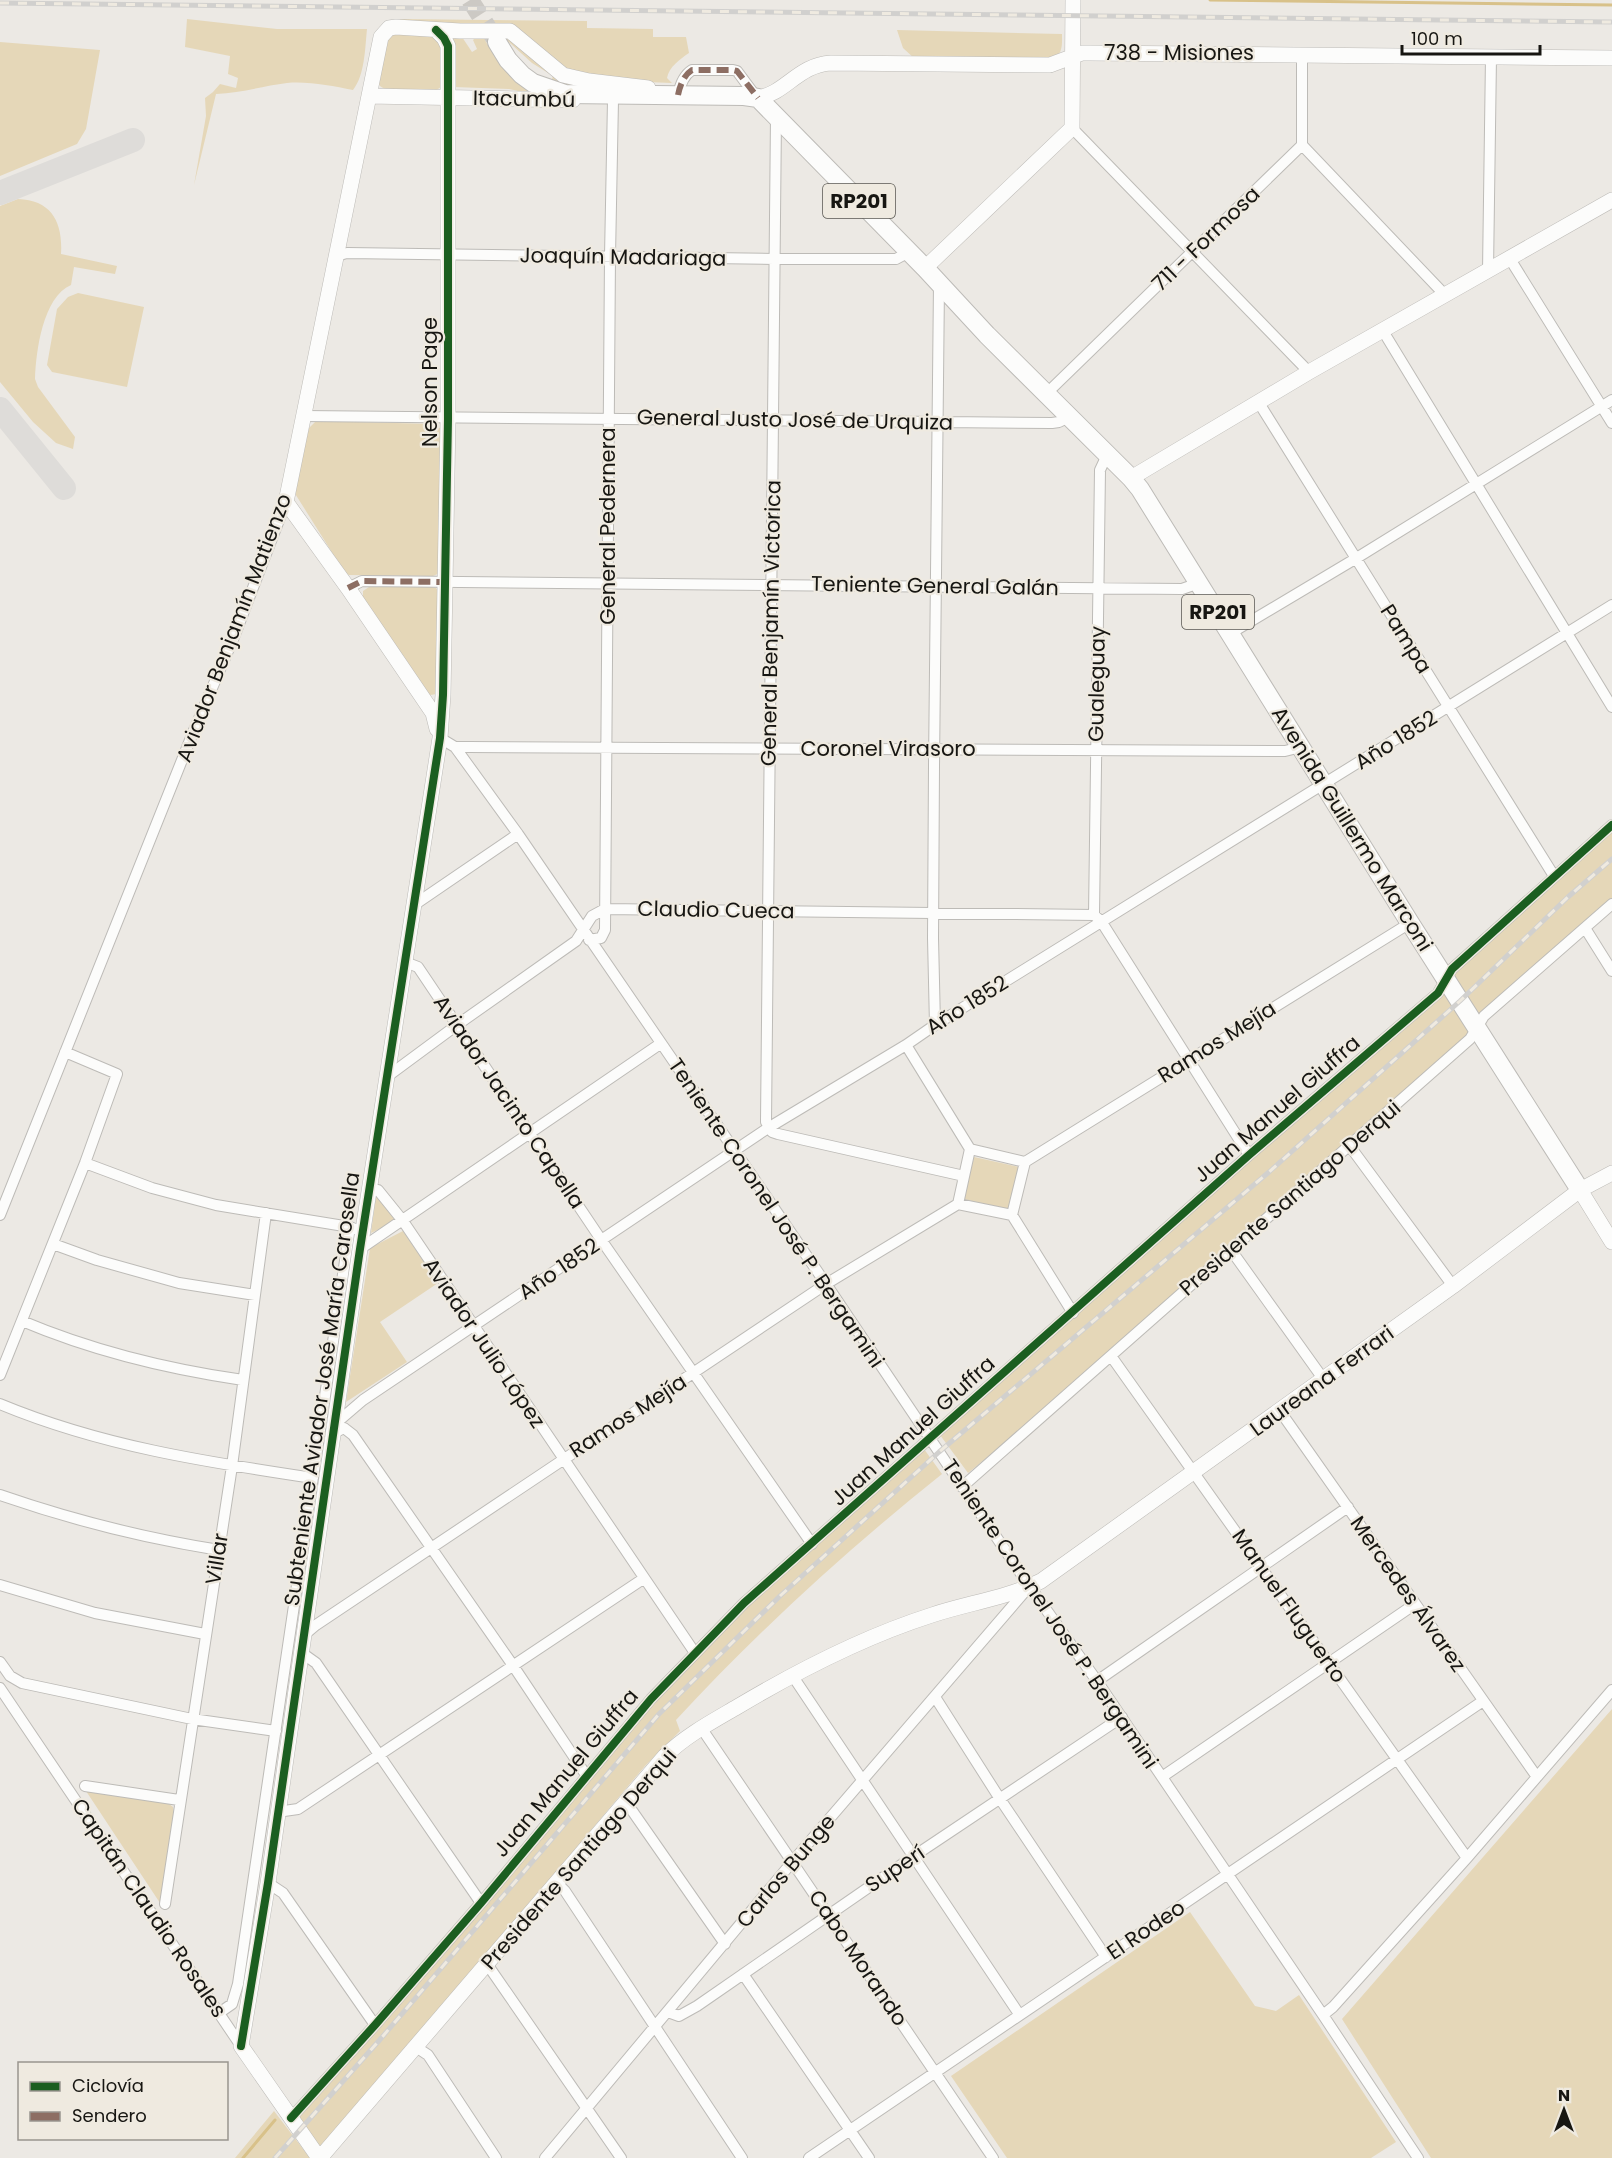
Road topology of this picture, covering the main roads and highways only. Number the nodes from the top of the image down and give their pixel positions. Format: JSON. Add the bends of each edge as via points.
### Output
{"nodes":[{"id":1,"x":499,"y":41,"type":"tunnel mouth"},
{"id":2,"x":1131,"y":478,"type":"joint"},
{"id":3,"x":1580,"y":1190,"type":"road end"}],
"edges":[{"from":1,"to":2,"type":"main road","name":"Itacumbú","number":"RP201","via":[[523,70],[555,87],[758,98]]},
{"from":2,"to":3,"type":"main road","name":"Avenida Guillermo Marconi","number":"RP201"}]}
